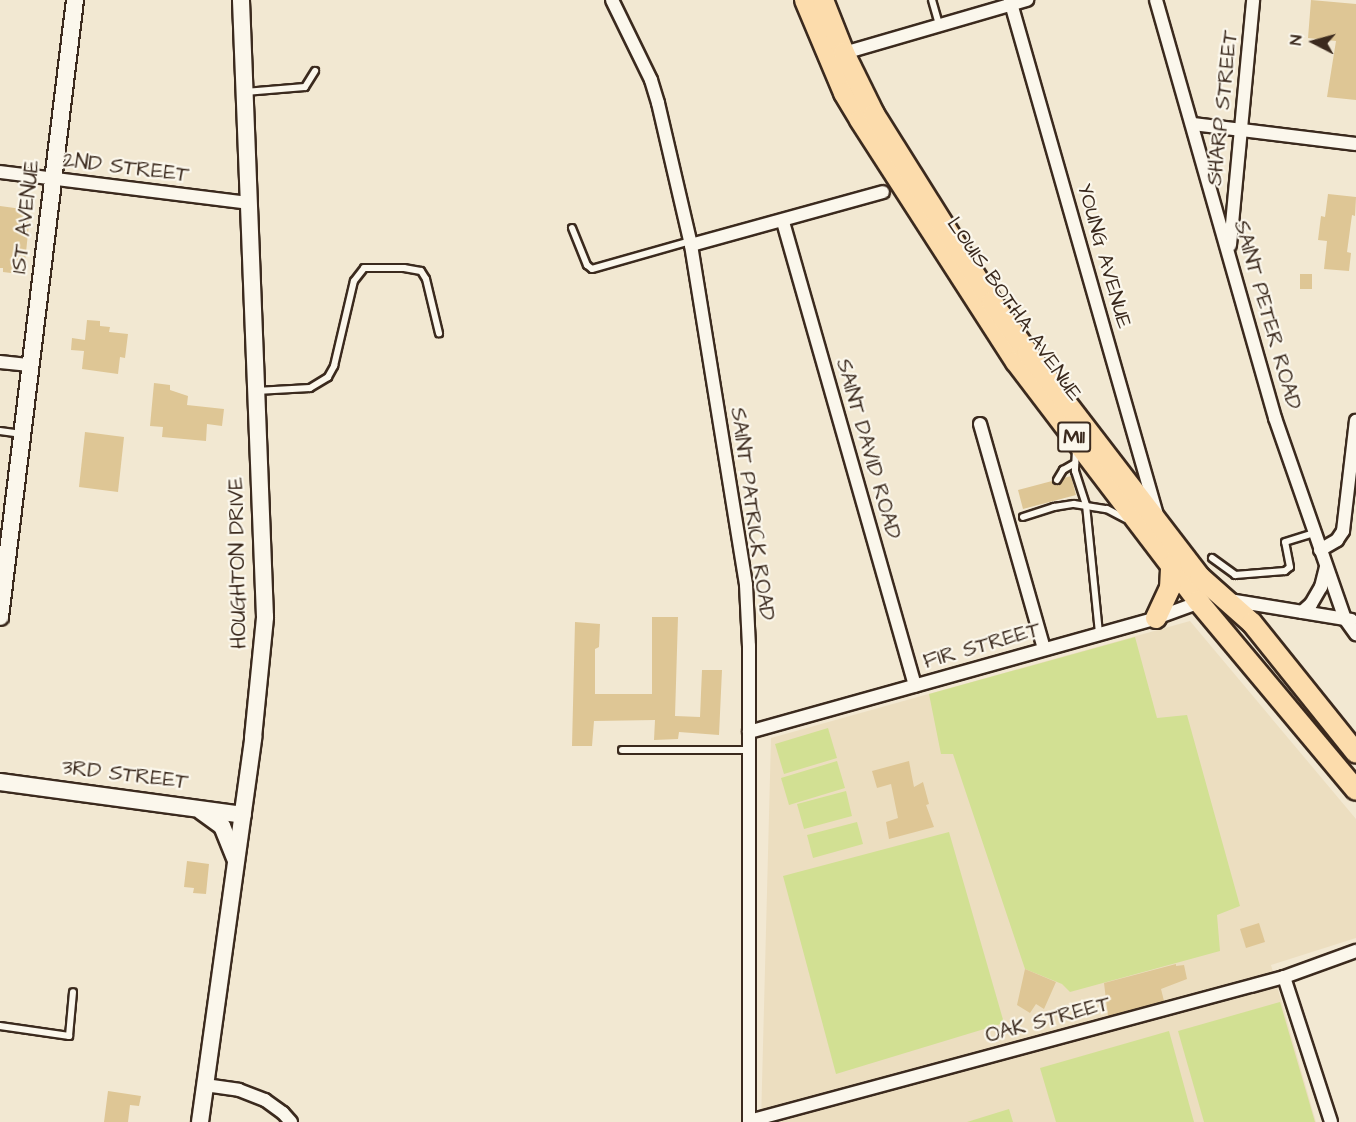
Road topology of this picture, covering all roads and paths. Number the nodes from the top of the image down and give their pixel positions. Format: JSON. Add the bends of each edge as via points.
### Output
{"nodes":[{"id":1,"x":75,"y":0,"type":"edge"},
{"id":2,"x":241,"y":0,"type":"edge"},
{"id":3,"x":612,"y":0,"type":"edge"},
{"id":4,"x":805,"y":0,"type":"edge"},
{"id":5,"x":823,"y":0,"type":"edge"},
{"id":6,"x":932,"y":0,"type":"edge"},
{"id":7,"x":1027,"y":0,"type":"edge"},
{"id":8,"x":1156,"y":0,"type":"edge"},
{"id":9,"x":1253,"y":0,"type":"edge"},
{"id":10,"x":1010,"y":3,"type":"edge"},
{"id":11,"x":939,"y":25,"type":"junction"},
{"id":12,"x":844,"y":53,"type":"junction"},
{"id":13,"x":315,"y":71,"type":"dead end"},
{"id":14,"x":244,"y":92,"type":"junction"},
{"id":15,"x":1193,"y":124,"type":"junction"},
{"id":16,"x":1240,"y":129,"type":"junction"},
{"id":17,"x":1356,"y":144,"type":"edge"},
{"id":18,"x":0,"y":172,"type":"edge"},
{"id":19,"x":54,"y":178,"type":"junction"},
{"id":20,"x":883,"y":192,"type":"dead end"},
{"id":21,"x":248,"y":203,"type":"junction"},
{"id":22,"x":783,"y":222,"type":"junction"},
{"id":23,"x":572,"y":228,"type":"dead end"},
{"id":24,"x":690,"y":243,"type":"junction"},
{"id":25,"x":1229,"y":255,"type":"junction"},
{"id":26,"x":439,"y":333,"type":"dead end"},
{"id":27,"x":0,"y":362,"type":"edge"},
{"id":28,"x":30,"y":365,"type":"junction"},
{"id":29,"x":255,"y":392,"type":"junction"},
{"id":30,"x":1356,"y":421,"type":"edge"},
{"id":31,"x":980,"y":424,"type":"dead end"},
{"id":32,"x":0,"y":431,"type":"edge"},
{"id":33,"x":22,"y":434,"type":"junction"},
{"id":34,"x":1077,"y":441,"type":"junction"},
{"id":35,"x":1075,"y":463,"type":"junction"},
{"id":36,"x":1057,"y":480,"type":"dead end"},
{"id":37,"x":1086,"y":505,"type":"junction"},
{"id":38,"x":1023,"y":517,"type":"dead end"},
{"id":39,"x":1160,"y":523,"type":"junction"},
{"id":40,"x":1314,"y":533,"type":"junction"},
{"id":41,"x":1156,"y":544,"type":"junction"},
{"id":42,"x":1320,"y":550,"type":"junction"},
{"id":43,"x":1212,"y":558,"type":"dead end"},
{"id":44,"x":1326,"y":565,"type":"junction"},
{"id":45,"x":1171,"y":566,"type":"junction"},
{"id":46,"x":1225,"y":600,"type":"junction"},
{"id":47,"x":1198,"y":601,"type":"junction"},
{"id":48,"x":1302,"y":612,"type":"junction"},
{"id":49,"x":0,"y":617,"type":"edge"},
{"id":50,"x":1156,"y":618,"type":"junction"},
{"id":51,"x":1351,"y":620,"type":"edge"},
{"id":52,"x":1099,"y":634,"type":"junction"},
{"id":53,"x":1356,"y":634,"type":"edge"},
{"id":54,"x":1044,"y":649,"type":"junction"},
{"id":55,"x":915,"y":686,"type":"junction"},
{"id":56,"x":749,"y":732,"type":"junction"},
{"id":57,"x":622,"y":750,"type":"dead end"},
{"id":58,"x":749,"y":750,"type":"junction"},
{"id":59,"x":1356,"y":753,"type":"edge"},
{"id":60,"x":0,"y":782,"type":"edge"},
{"id":61,"x":1356,"y":790,"type":"edge"},
{"id":62,"x":192,"y":806,"type":"junction"},
{"id":63,"x":243,"y":815,"type":"junction"},
{"id":64,"x":236,"y":862,"type":"junction"},
{"id":65,"x":1356,"y":951,"type":"edge"},
{"id":66,"x":1284,"y":977,"type":"junction"},
{"id":67,"x":73,"y":992,"type":"dead end"},
{"id":68,"x":0,"y":1026,"type":"edge"},
{"id":69,"x":205,"y":1085,"type":"junction"},
{"id":70,"x":749,"y":1121,"type":"edge"},
{"id":71,"x":200,"y":1122,"type":"edge"},
{"id":72,"x":291,"y":1122,"type":"edge"},
{"id":73,"x":1331,"y":1122,"type":"edge"}],
"edges":[{"from":1,"to":19,"type":"street","name":"1ST AVENUE"},
{"from":2,"to":14,"type":"street","name":"HOUGHTON DRIVE"},
{"from":3,"to":24,"type":"street","name":"SAINT PATRICK ROAD","via":[[654,88]]},
{"from":4,"to":34,"type":"main road","name":"LOUIS BOTHA AVENUE","number":"M11","via":[[844,93],[860,120],[980,308]]},
{"from":5,"to":12,"type":"main road","name":"LOUIS BOTHA AVENUE","number":"M11"},
{"from":6,"to":11,"type":"lane"},
{"from":7,"to":10,"type":"street"},
{"from":8,"to":15,"type":"street","name":"SAINT PETER ROAD"},
{"from":9,"to":16,"type":"street","name":"SHARP STREET"},
{"from":10,"to":11,"type":"street"},
{"from":10,"to":39,"type":"street","name":"YOUNG AVENUE"},
{"from":11,"to":12,"type":"street"},
{"from":12,"to":39,"type":"main road","name":"LOUIS BOTHA AVENUE","number":"M11","via":[[874,114],[992,302]]},
{"from":13,"to":14,"type":"lane","via":[[305,87]]},
{"from":14,"to":21,"type":"street","name":"HOUGHTON DRIVE"},
{"from":15,"to":16,"type":"street"},
{"from":15,"to":25,"type":"street","name":"SAINT PETER ROAD"},
{"from":16,"to":17,"type":"street"},
{"from":16,"to":25,"type":"street","name":"SHARP STREET"},
{"from":18,"to":19,"type":"street","name":"2ND STREET"},
{"from":19,"to":21,"type":"street","name":"2ND STREET"},
{"from":19,"to":28,"type":"street","name":"1ST AVENUE"},
{"from":20,"to":22,"type":"street"},
{"from":21,"to":29,"type":"street","name":"HOUGHTON DRIVE"},
{"from":22,"to":24,"type":"street"},
{"from":22,"to":55,"type":"street","name":"SAINT DAVID ROAD"},
{"from":23,"to":24,"type":"lane","via":[[592,269]]},
{"from":24,"to":56,"type":"street","name":"SAINT PATRICK ROAD","via":[[746,585]]},
{"from":25,"to":40,"type":"street","name":"SAINT PETER ROAD","via":[[1258,364]]},
{"from":26,"to":29,"type":"lane","via":[[421,271],[364,268],[354,281],[328,377],[310,388]]},
{"from":27,"to":28,"type":"street"},
{"from":28,"to":33,"type":"street","name":"1ST AVENUE"},
{"from":29,"to":63,"type":"street","name":"HOUGHTON DRIVE","via":[[264,628]]},
{"from":30,"to":42,"type":"street","via":[[1343,531],[1337,540]]},
{"from":31,"to":54,"type":"street"},
{"from":32,"to":33,"type":"lane"},
{"from":33,"to":49,"type":"street","name":"1ST AVENUE"},
{"from":34,"to":35,"type":"lane"},
{"from":34,"to":41,"type":"main road","name":"LOUIS BOTHA AVENUE","number":"M11"},
{"from":35,"to":36,"type":"lane","via":[[1063,470]]},
{"from":35,"to":37,"type":"lane"},
{"from":37,"to":38,"type":"lane","via":[[1063,502]]},
{"from":37,"to":41,"type":"lane","via":[[1120,515]]},
{"from":37,"to":52,"type":"lane"},
{"from":39,"to":46,"type":"main road","name":"LOUIS BOTHA AVENUE","number":"M11","via":[[1200,577]]},
{"from":40,"to":42,"type":"street","name":"SAINT PETER ROAD"},
{"from":40,"to":43,"type":"lane","via":[[1285,542],[1290,567],[1285,572],[1235,575]]},
{"from":41,"to":45,"type":"main road","name":"LOUIS BOTHA AVENUE","number":"M11"},
{"from":42,"to":44,"type":"street","name":"SAINT PETER ROAD"},
{"from":44,"to":48,"type":"street","via":[[1321,587]]},
{"from":44,"to":51,"type":"street","name":"SAINT PETER ROAD"},
{"from":45,"to":47,"type":"main road","name":"LOUIS BOTHA AVENUE","number":"M11"},
{"from":45,"to":50,"type":"main road","via":[[1170,588]]},
{"from":46,"to":47,"type":"street","name":"FIR STREET"},
{"from":46,"to":48,"type":"street","name":"FIR STREET"},
{"from":46,"to":59,"type":"main road","name":"LOUIS BOTHA AVENUE","number":"M11","via":[[1252,623]]},
{"from":47,"to":50,"type":"street","name":"FIR STREET"},
{"from":47,"to":61,"type":"main road","name":"LOUIS BOTHA AVENUE","number":"M11"},
{"from":48,"to":51,"type":"street","name":"FIR STREET"},
{"from":50,"to":52,"type":"street","name":"FIR STREET"},
{"from":51,"to":53,"type":"street","name":"SAINT PETER ROAD"},
{"from":52,"to":54,"type":"street","name":"FIR STREET"},
{"from":54,"to":55,"type":"street","name":"FIR STREET"},
{"from":55,"to":56,"type":"street","name":"FIR STREET"},
{"from":56,"to":58,"type":"street","name":"SAINT PATRICK ROAD"},
{"from":57,"to":58,"type":"lane"},
{"from":58,"to":70,"type":"street","name":"SAINT PATRICK ROAD"},
{"from":60,"to":62,"type":"street","name":"3RD STREET"},
{"from":62,"to":63,"type":"street","name":"3RD STREET"},
{"from":62,"to":64,"type":"street","via":[[222,826]]},
{"from":63,"to":64,"type":"street","name":"HOUGHTON DRIVE"},
{"from":64,"to":69,"type":"street","name":"HOUGHTON DRIVE"},
{"from":65,"to":66,"type":"street","name":"OAK STREET"},
{"from":66,"to":70,"type":"street","name":"OAK STREET"},
{"from":66,"to":73,"type":"street"},
{"from":67,"to":68,"type":"lane","via":[[69,1036]]},
{"from":69,"to":71,"type":"street","name":"HOUGHTON DRIVE"},
{"from":69,"to":72,"type":"street","via":[[239,1090],[265,1100]]}]}
